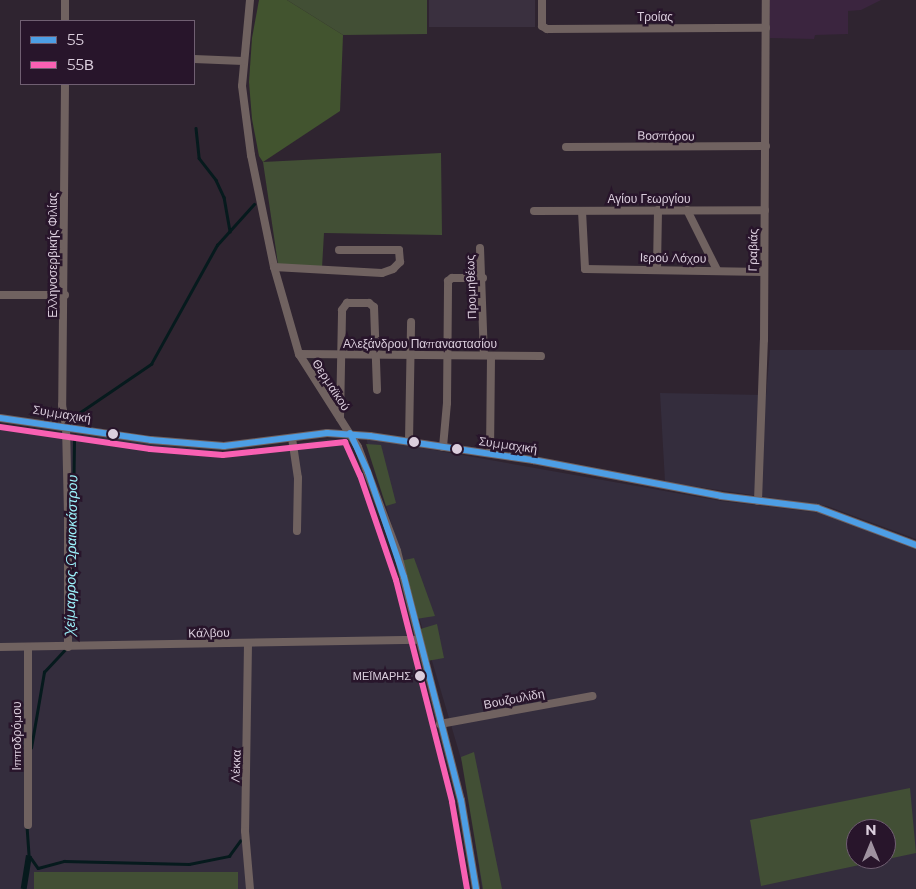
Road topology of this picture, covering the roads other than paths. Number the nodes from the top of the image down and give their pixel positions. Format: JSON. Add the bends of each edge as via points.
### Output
{"nodes":[{"id":1,"x":65,"y":0,"type":"edge"},
{"id":2,"x":250,"y":0,"type":"edge"},
{"id":3,"x":542,"y":0,"type":"edge"},
{"id":4,"x":766,"y":0,"type":"edge"},
{"id":5,"x":65,"y":20,"type":"edge"},
{"id":6,"x":766,"y":28,"type":"junction"},
{"id":7,"x":195,"y":59,"type":"edge"},
{"id":8,"x":243,"y":61,"type":"junction"},
{"id":9,"x":65,"y":85,"type":"edge"},
{"id":10,"x":766,"y":146,"type":"junction"},
{"id":11,"x":566,"y":147,"type":"dead end"},
{"id":12,"x":658,"y":210,"type":"junction"},
{"id":13,"x":687,"y":210,"type":"junction"},
{"id":14,"x":765,"y":210,"type":"junction"},
{"id":15,"x":534,"y":211,"type":"dead end"},
{"id":16,"x":582,"y":211,"type":"junction"},
{"id":17,"x":480,"y":248,"type":"dead end"},
{"id":18,"x":340,"y":250,"type":"dead end"},
{"id":19,"x":274,"y":267,"type":"junction"},
{"id":20,"x":657,"y":268,"type":"junction"},
{"id":21,"x":717,"y":270,"type":"junction"},
{"id":22,"x":764,"y":272,"type":"junction"},
{"id":23,"x":483,"y":278,"type":"junction"},
{"id":24,"x":0,"y":295,"type":"edge"},
{"id":25,"x":65,"y":295,"type":"junction"},
{"id":26,"x":411,"y":322,"type":"dead end"},
{"id":27,"x":299,"y":354,"type":"junction"},
{"id":28,"x":340,"y":355,"type":"junction"},
{"id":29,"x":376,"y":355,"type":"junction"},
{"id":30,"x":411,"y":355,"type":"junction"},
{"id":31,"x":447,"y":355,"type":"junction"},
{"id":32,"x":488,"y":356,"type":"junction"},
{"id":33,"x":541,"y":356,"type":"dead end"},
{"id":34,"x":378,"y":390,"type":"dead end"},
{"id":35,"x":0,"y":418,"type":"edge"},
{"id":36,"x":340,"y":418,"type":"junction"},
{"id":37,"x":66,"y":426,"type":"junction"},
{"id":38,"x":350,"y":433,"type":"junction"},
{"id":39,"x":292,"y":438,"type":"junction"},
{"id":40,"x":408,"y":441,"type":"junction"},
{"id":41,"x":443,"y":446,"type":"junction"},
{"id":42,"x":490,"y":454,"type":"junction"},
{"id":43,"x":758,"y":501,"type":"junction"},
{"id":44,"x":297,"y":531,"type":"dead end"},
{"id":45,"x":916,"y":545,"type":"edge"},
{"id":46,"x":418,"y":640,"type":"junction"},
{"id":47,"x":248,"y":644,"type":"junction"},
{"id":48,"x":0,"y":647,"type":"edge"},
{"id":49,"x":28,"y":647,"type":"junction"},
{"id":50,"x":68,"y":647,"type":"junction"},
{"id":51,"x":592,"y":696,"type":"dead end"},
{"id":52,"x":440,"y":724,"type":"junction"},
{"id":53,"x":28,"y":825,"type":"dead end"},
{"id":54,"x":250,"y":889,"type":"edge"},
{"id":55,"x":476,"y":889,"type":"edge"}],
"edges":[{"from":1,"to":5,"type":"street"},
{"from":2,"to":8,"type":"street","name":"Θερμαϊκού"},
{"from":3,"to":6,"type":"street","name":"Τροίας","via":[[544,29]]},
{"from":4,"to":6,"type":"street","name":"Γραβιάς"},
{"from":6,"to":10,"type":"street","name":"Γραβιάς"},
{"from":7,"to":8,"type":"street"},
{"from":8,"to":19,"type":"street","name":"Θερμαϊκού","via":[[246,120]]},
{"from":9,"to":25,"type":"street","name":"Ελληνοσερβικής Φιλίας"},
{"from":10,"to":11,"type":"street","name":"Βοσπόρου"},
{"from":10,"to":14,"type":"street","name":"Γραβιάς"},
{"from":12,"to":13,"type":"street","name":"Αγίου Γεωργίου"},
{"from":12,"to":16,"type":"street","name":"Αγίου Γεωργίου"},
{"from":12,"to":20,"type":"street"},
{"from":13,"to":14,"type":"street","name":"Αγίου Γεωργίου"},
{"from":13,"to":21,"type":"street"},
{"from":14,"to":22,"type":"street","name":"Γραβιάς"},
{"from":15,"to":16,"type":"street","name":"Αγίου Γεωργίου"},
{"from":16,"to":20,"type":"street","name":"Ιερού Λόχου","via":[[582,266],[585,269]]},
{"from":17,"to":23,"type":"street","name":"Προμηθέως"},
{"from":18,"to":19,"type":"street","via":[[400,250],[400,262],[393,270],[382,273]]},
{"from":19,"to":27,"type":"street","name":"Θερμαϊκού"},
{"from":20,"to":21,"type":"street","name":"Ιερού Λόχου"},
{"from":21,"to":22,"type":"street","name":"Ιερού Λόχου"},
{"from":22,"to":43,"type":"street","name":"Γραβιάς"},
{"from":23,"to":31,"type":"street","via":[[450,279]]},
{"from":23,"to":32,"type":"street","name":"Προμηθέως"},
{"from":24,"to":25,"type":"street"},
{"from":25,"to":37,"type":"street","name":"Ελληνοσερβικής Φιλίας","via":[[62,405]]},
{"from":26,"to":30,"type":"street"},
{"from":27,"to":28,"type":"street","name":"Αλεξάνδρου Παπαναστασίου"},
{"from":27,"to":36,"type":"street","name":"Θερμαϊκού"},
{"from":28,"to":29,"type":"street","name":"Αλεξάνδρου Παπαναστασίου"},
{"from":28,"to":29,"type":"street","via":[[342,310],[350,302],[369,303],[374,308]]},
{"from":28,"to":36,"type":"street"},
{"from":29,"to":30,"type":"street","name":"Αλεξάνδρου Παπαναστασίου"},
{"from":29,"to":34,"type":"street"},
{"from":30,"to":31,"type":"street","name":"Αλεξάνδρου Παπαναστασίου"},
{"from":30,"to":40,"type":"street"},
{"from":31,"to":32,"type":"street","name":"Αλεξάνδρου Παπαναστασίου"},
{"from":31,"to":41,"type":"street"},
{"from":32,"to":33,"type":"street","name":"Αλεξάνδρου Παπαναστασίου"},
{"from":32,"to":42,"type":"street","name":"Προμηθέως"},
{"from":35,"to":37,"type":"street","name":"Συμμαχική"},
{"from":36,"to":38,"type":"street","name":"Θερμαϊκού"},
{"from":37,"to":39,"type":"street","name":"Συμμαχική","via":[[151,440],[224,446]]},
{"from":37,"to":50,"type":"street","name":"Ελληνοσερβικής Φιλίας"},
{"from":38,"to":39,"type":"street","name":"Συμμαχική"},
{"from":38,"to":40,"type":"street","name":"Συμμαχική"},
{"from":38,"to":46,"type":"street","name":"Θερμαϊκού","via":[[368,472],[396,551]]},
{"from":39,"to":44,"type":"street","via":[[298,478]]},
{"from":40,"to":41,"type":"street","name":"Συμμαχική"},
{"from":41,"to":42,"type":"street","name":"Συμμαχική"},
{"from":42,"to":43,"type":"street","name":"Συμμαχική"},
{"from":43,"to":45,"type":"street","name":"Συμμαχική","via":[[827,510]]},
{"from":46,"to":47,"type":"street","name":"Κάλβου"},
{"from":46,"to":52,"type":"street","name":"Θερμαϊκού"},
{"from":47,"to":50,"type":"street","name":"Κάλβου"},
{"from":47,"to":54,"type":"street","name":"Λέκκα","via":[[245,831]]},
{"from":48,"to":49,"type":"street","name":"Κάλβου"},
{"from":49,"to":50,"type":"street","name":"Κάλβου"},
{"from":49,"to":53,"type":"street","name":"Ιπποδρόμου"},
{"from":51,"to":52,"type":"street","name":"Βουζουλίδη"},
{"from":52,"to":55,"type":"street","name":"Θερμαϊκού","via":[[461,800]]}]}
